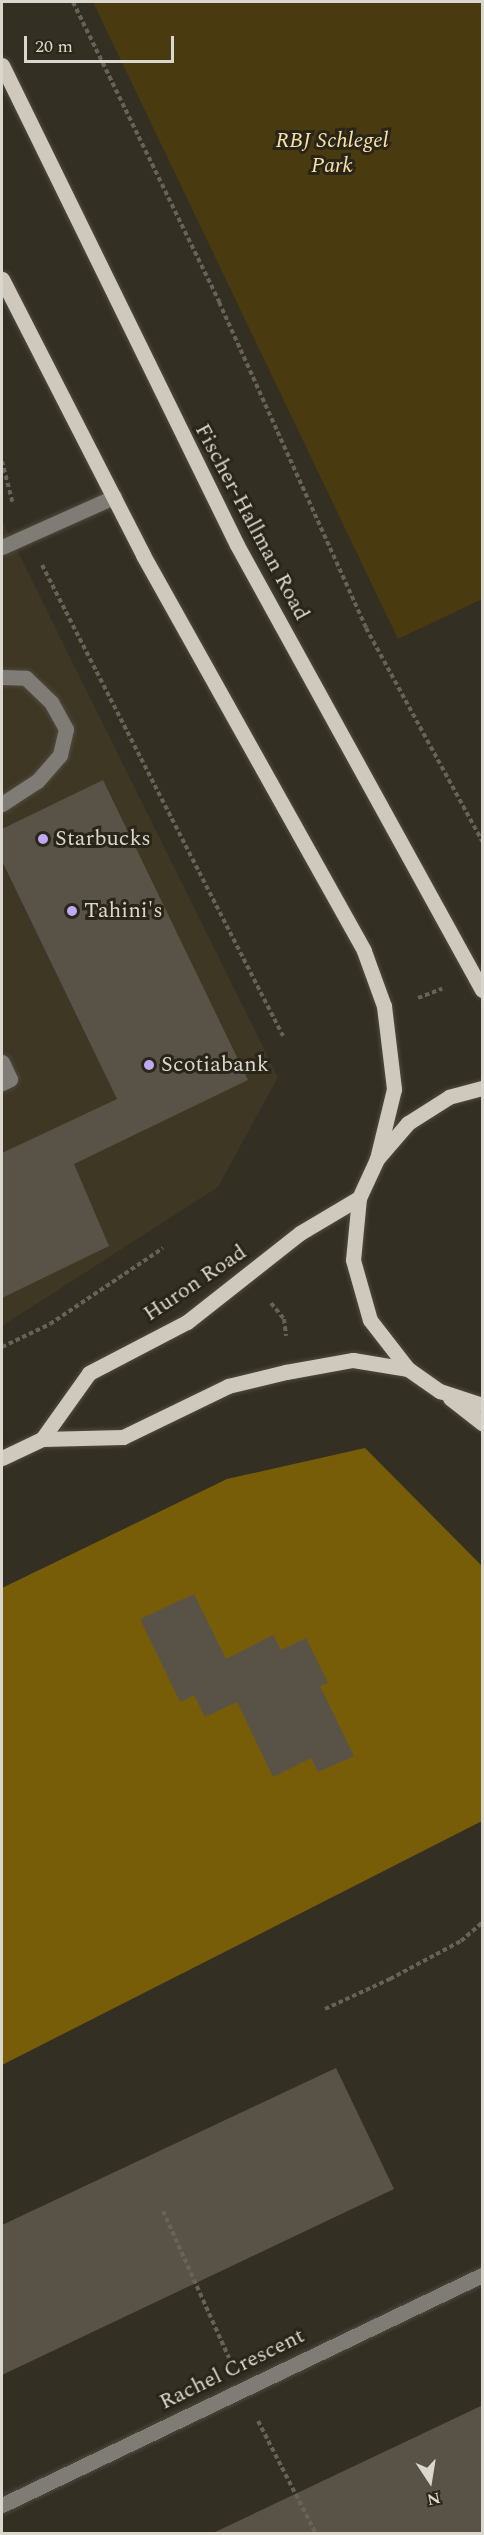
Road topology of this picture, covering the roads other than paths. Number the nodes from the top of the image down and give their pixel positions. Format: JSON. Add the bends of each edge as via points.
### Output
{"nodes":[{"id":1,"x":2,"y":64,"type":"edge"},
{"id":2,"x":5,"y":79,"type":"edge"},
{"id":3,"x":2,"y":279,"type":"edge"},
{"id":4,"x":114,"y":498,"type":"junction"},
{"id":5,"x":2,"y":547,"type":"edge"},
{"id":6,"x":2,"y":677,"type":"edge"},
{"id":7,"x":2,"y":804,"type":"edge"},
{"id":8,"x":483,"y":990,"type":"edge"},
{"id":9,"x":2,"y":1062,"type":"edge"},
{"id":10,"x":2,"y":1083,"type":"edge"},
{"id":11,"x":483,"y":1088,"type":"edge"},
{"id":12,"x":377,"y":1159,"type":"junction"},
{"id":13,"x":359,"y":1198,"type":"junction"},
{"id":14,"x":408,"y":1369,"type":"junction"},
{"id":15,"x":440,"y":1390,"type":"junction"},
{"id":16,"x":483,"y":1405,"type":"edge"},
{"id":17,"x":483,"y":1423,"type":"edge"},
{"id":18,"x":42,"y":1439,"type":"junction"},
{"id":19,"x":2,"y":1458,"type":"edge"},
{"id":20,"x":483,"y":2275,"type":"edge"},
{"id":21,"x":2,"y":2505,"type":"edge"}],
"edges":[{"from":1,"to":2,"type":"main road","name":"Fischer-Hallman Road"},
{"from":2,"to":8,"type":"main road","name":"Fischer-Hallman Road","via":[[237,545]]},
{"from":3,"to":4,"type":"main road"},
{"from":4,"to":5,"type":"street"},
{"from":4,"to":12,"type":"main road","via":[[364,951],[384,1006],[394,1089]]},
{"from":6,"to":7,"type":"street","via":[[26,678],[51,702],[66,729],[60,755],[37,781]]},
{"from":9,"to":10,"type":"street","via":[[10,1079]]},
{"from":11,"to":12,"type":"main road","via":[[449,1097],[408,1123]]},
{"from":12,"to":13,"type":"main road"},
{"from":13,"to":14,"type":"main road","via":[[353,1260],[358,1280],[370,1320]]},
{"from":13,"to":18,"type":"main road","name":"Huron Road","via":[[300,1233],[187,1322],[88,1373]]},
{"from":14,"to":15,"type":"main road"},
{"from":14,"to":18,"type":"main road","name":"Huron Road","via":[[353,1360],[286,1372],[228,1386],[123,1437]]},
{"from":15,"to":16,"type":"main road"},
{"from":15,"to":17,"type":"main road"},
{"from":18,"to":19,"type":"main road","name":"Huron Road"},
{"from":20,"to":21,"type":"street","name":"Rachel Crescent"}]}
